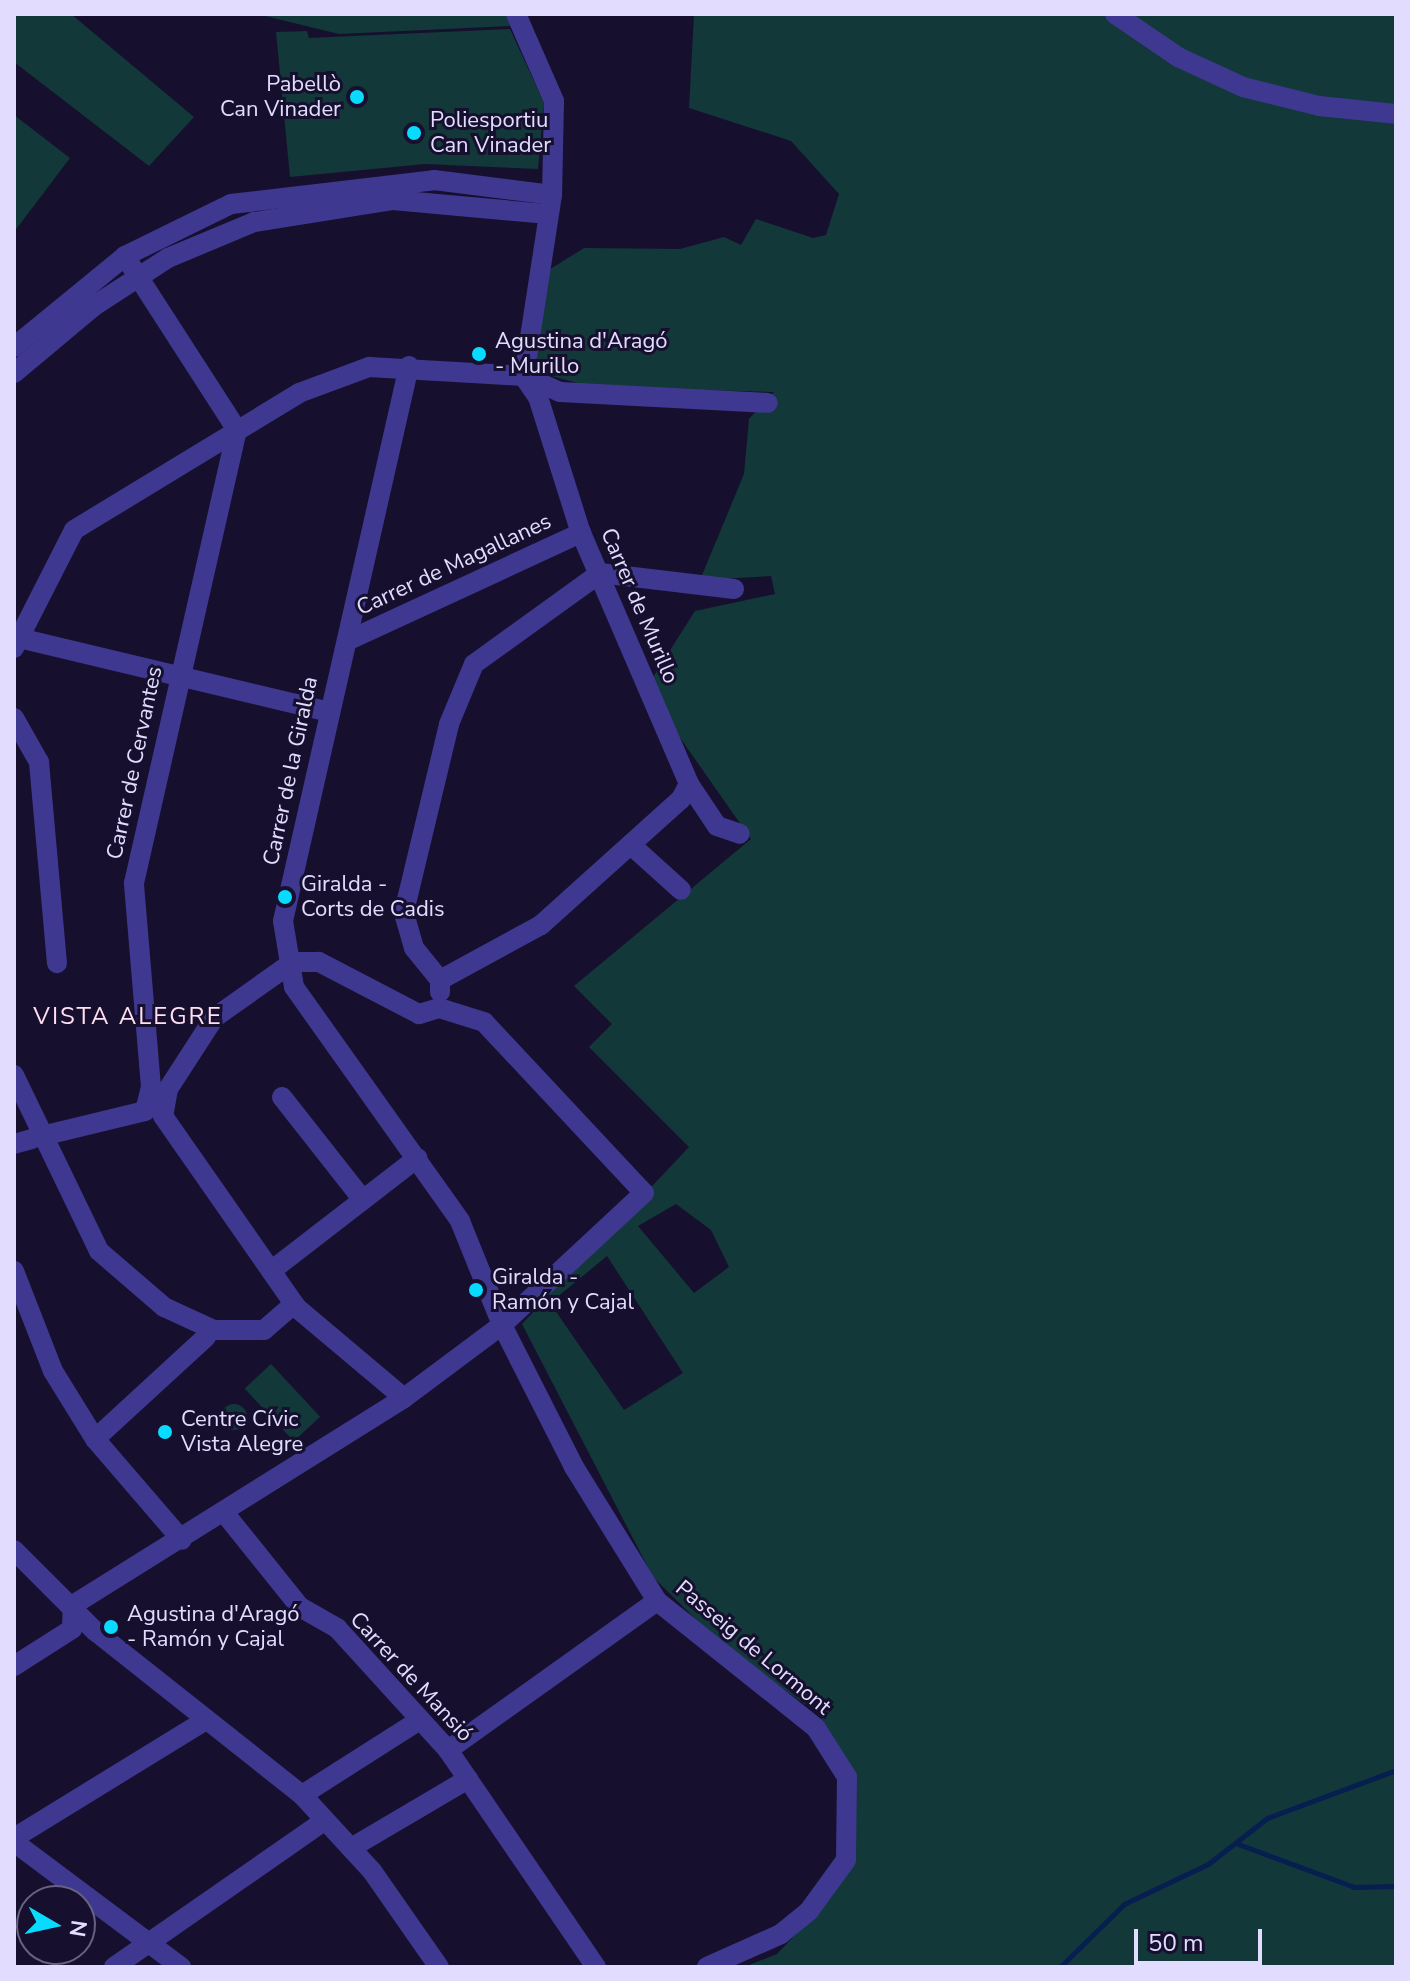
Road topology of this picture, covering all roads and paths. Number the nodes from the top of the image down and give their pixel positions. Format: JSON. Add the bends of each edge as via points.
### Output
{"nodes":[{"id":1,"x":516,"y":14,"type":"edge"},
{"id":2,"x":1115,"y":14,"type":"edge"},
{"id":3,"x":1396,"y":114,"type":"edge"},
{"id":4,"x":550,"y":204,"type":"junction"},
{"id":5,"x":125,"y":256,"type":"junction"},
{"id":6,"x":139,"y":277,"type":"junction"},
{"id":7,"x":14,"y":347,"type":"edge"},
{"id":8,"x":409,"y":366,"type":"junction"},
{"id":9,"x":14,"y":373,"type":"edge"},
{"id":10,"x":524,"y":376,"type":"junction"},
{"id":11,"x":768,"y":403,"type":"dead end"},
{"id":12,"x":237,"y":430,"type":"junction"},
{"id":13,"x":581,"y":533,"type":"junction"},
{"id":14,"x":600,"y":573,"type":"junction"},
{"id":15,"x":734,"y":589,"type":"dead end"},
{"id":16,"x":347,"y":641,"type":"junction"},
{"id":17,"x":16,"y":643,"type":"edge"},
{"id":18,"x":178,"y":677,"type":"junction"},
{"id":19,"x":326,"y":711,"type":"junction"},
{"id":20,"x":14,"y":718,"type":"edge"},
{"id":21,"x":689,"y":784,"type":"junction"},
{"id":22,"x":740,"y":834,"type":"dead end"},
{"id":23,"x":631,"y":845,"type":"junction"},
{"id":24,"x":681,"y":890,"type":"dead end"},
{"id":25,"x":293,"y":962,"type":"junction"},
{"id":26,"x":57,"y":963,"type":"dead end"},
{"id":27,"x":440,"y":980,"type":"junction"},
{"id":28,"x":439,"y":1008,"type":"junction"},
{"id":29,"x":15,"y":1079,"type":"edge"},
{"id":30,"x":282,"y":1097,"type":"dead end"},
{"id":31,"x":154,"y":1113,"type":"junction"},
{"id":32,"x":30,"y":1140,"type":"edge"},
{"id":33,"x":417,"y":1158,"type":"junction"},
{"id":34,"x":363,"y":1200,"type":"junction"},
{"id":35,"x":14,"y":1271,"type":"edge"},
{"id":36,"x":271,"y":1271,"type":"junction"},
{"id":37,"x":294,"y":1304,"type":"junction"},
{"id":38,"x":502,"y":1325,"type":"junction"},
{"id":39,"x":206,"y":1337,"type":"dead end"},
{"id":40,"x":404,"y":1398,"type":"junction"},
{"id":41,"x":95,"y":1439,"type":"junction"},
{"id":42,"x":226,"y":1515,"type":"junction"},
{"id":43,"x":182,"y":1540,"type":"junction"},
{"id":44,"x":14,"y":1550,"type":"edge"},
{"id":45,"x":657,"y":1601,"type":"junction"},
{"id":46,"x":73,"y":1605,"type":"junction"},
{"id":47,"x":14,"y":1666,"type":"edge"},
{"id":48,"x":204,"y":1721,"type":"junction"},
{"id":49,"x":418,"y":1721,"type":"junction"},
{"id":50,"x":448,"y":1750,"type":"junction"},
{"id":51,"x":468,"y":1779,"type":"junction"},
{"id":52,"x":302,"y":1795,"type":"junction"},
{"id":53,"x":324,"y":1821,"type":"junction"},
{"id":54,"x":14,"y":1840,"type":"edge"},
{"id":55,"x":351,"y":1848,"type":"junction"},
{"id":56,"x":154,"y":1941,"type":"junction"},
{"id":57,"x":114,"y":1967,"type":"edge"},
{"id":58,"x":181,"y":1967,"type":"edge"},
{"id":59,"x":439,"y":1967,"type":"edge"},
{"id":60,"x":596,"y":1967,"type":"edge"},
{"id":61,"x":707,"y":1967,"type":"edge"}],
"edges":[{"from":1,"to":4,"type":"street","via":[[554,101]]},
{"from":2,"to":3,"type":"street","via":[[1167,51],[1243,87],[1319,106]]},
{"from":4,"to":5,"type":"street","via":[[434,180],[337,186],[231,204]]},
{"from":4,"to":6,"type":"street","via":[[393,200],[318,208],[254,222]]},
{"from":4,"to":10,"type":"street"},
{"from":5,"to":6,"type":"street"},
{"from":5,"to":7,"type":"street"},
{"from":6,"to":9,"type":"street"},
{"from":6,"to":12,"type":"street"},
{"from":8,"to":10,"type":"street"},
{"from":8,"to":12,"type":"street","via":[[369,367],[313,387]]},
{"from":8,"to":16,"type":"street","name":"Carrer de la Giralda"},
{"from":10,"to":11,"type":"street","via":[[560,392]]},
{"from":10,"to":13,"type":"street","name":"Carrer de Murillo","via":[[538,397]]},
{"from":12,"to":17,"type":"street","via":[[74,530]]},
{"from":12,"to":18,"type":"street","name":"Carrer de Cervantes"},
{"from":13,"to":14,"type":"street","name":"Carrer de Murillo"},
{"from":13,"to":16,"type":"street","name":"Carrer de Magallanes"},
{"from":14,"to":15,"type":"street"},
{"from":14,"to":21,"type":"street","name":"Carrer de Murillo"},
{"from":14,"to":27,"type":"street","via":[[474,664],[449,724],[404,912],[414,948]]},
{"from":16,"to":19,"type":"street","name":"Carrer de la Giralda"},
{"from":17,"to":18,"type":"street"},
{"from":18,"to":19,"type":"street"},
{"from":18,"to":31,"type":"street","name":"Carrer de Cervantes","via":[[134,883]]},
{"from":19,"to":25,"type":"street","name":"Carrer de la Giralda","via":[[283,921]]},
{"from":20,"to":26,"type":"street","via":[[39,762]]},
{"from":21,"to":22,"type":"street","name":"Carrer de Murillo","via":[[717,826]]},
{"from":21,"to":23,"type":"street"},
{"from":23,"to":24,"type":"street"},
{"from":23,"to":27,"type":"street","via":[[541,925]]},
{"from":25,"to":28,"type":"street","via":[[319,962],[419,1014]]},
{"from":25,"to":31,"type":"street","via":[[214,1018]]},
{"from":25,"to":33,"type":"street","name":"Carrer de la Giralda","via":[[294,987],[312,1020]]},
{"from":27,"to":28,"type":"street"},
{"from":28,"to":38,"type":"street","via":[[484,1022],[644,1193]]},
{"from":29,"to":32,"type":"street"},
{"from":30,"to":34,"type":"street"},
{"from":31,"to":32,"type":"street"},
{"from":31,"to":36,"type":"street"},
{"from":32,"to":37,"type":"street","via":[[99,1251],[164,1307],[214,1330],[264,1330]]},
{"from":33,"to":34,"type":"street"},
{"from":33,"to":38,"type":"street","name":"Carrer de la Giralda","via":[[460,1221]]},
{"from":34,"to":36,"type":"street"},
{"from":35,"to":41,"type":"street","via":[[53,1371]]},
{"from":36,"to":37,"type":"street"},
{"from":37,"to":40,"type":"street"},
{"from":38,"to":40,"type":"street"},
{"from":38,"to":45,"type":"street","name":"Passeig de Lormont","via":[[574,1467]]},
{"from":39,"to":41,"type":"street"},
{"from":40,"to":42,"type":"street"},
{"from":41,"to":43,"type":"street"},
{"from":42,"to":43,"type":"street"},
{"from":42,"to":49,"type":"street","name":"Carrer de Mansió","via":[[300,1607],[337,1628]]},
{"from":43,"to":46,"type":"street"},
{"from":44,"to":46,"type":"street"},
{"from":45,"to":50,"type":"street"},
{"from":45,"to":61,"type":"street","name":"Passeig de Lormont","via":[[816,1728],[847,1777],[846,1860],[809,1911],[781,1934]]},
{"from":46,"to":47,"type":"street","via":[[72,1629]]},
{"from":46,"to":48,"type":"street"},
{"from":48,"to":52,"type":"street"},
{"from":48,"to":54,"type":"street"},
{"from":49,"to":50,"type":"street","name":"Carrer de Mansió"},
{"from":49,"to":52,"type":"street"},
{"from":50,"to":51,"type":"street","name":"Carrer de Mansió"},
{"from":51,"to":55,"type":"street"},
{"from":51,"to":60,"type":"street","name":"Carrer de Mansió"},
{"from":52,"to":53,"type":"street"},
{"from":53,"to":55,"type":"street"},
{"from":53,"to":56,"type":"street"},
{"from":54,"to":56,"type":"street"},
{"from":55,"to":59,"type":"street"},
{"from":56,"to":57,"type":"street"},
{"from":56,"to":58,"type":"street"}]}
